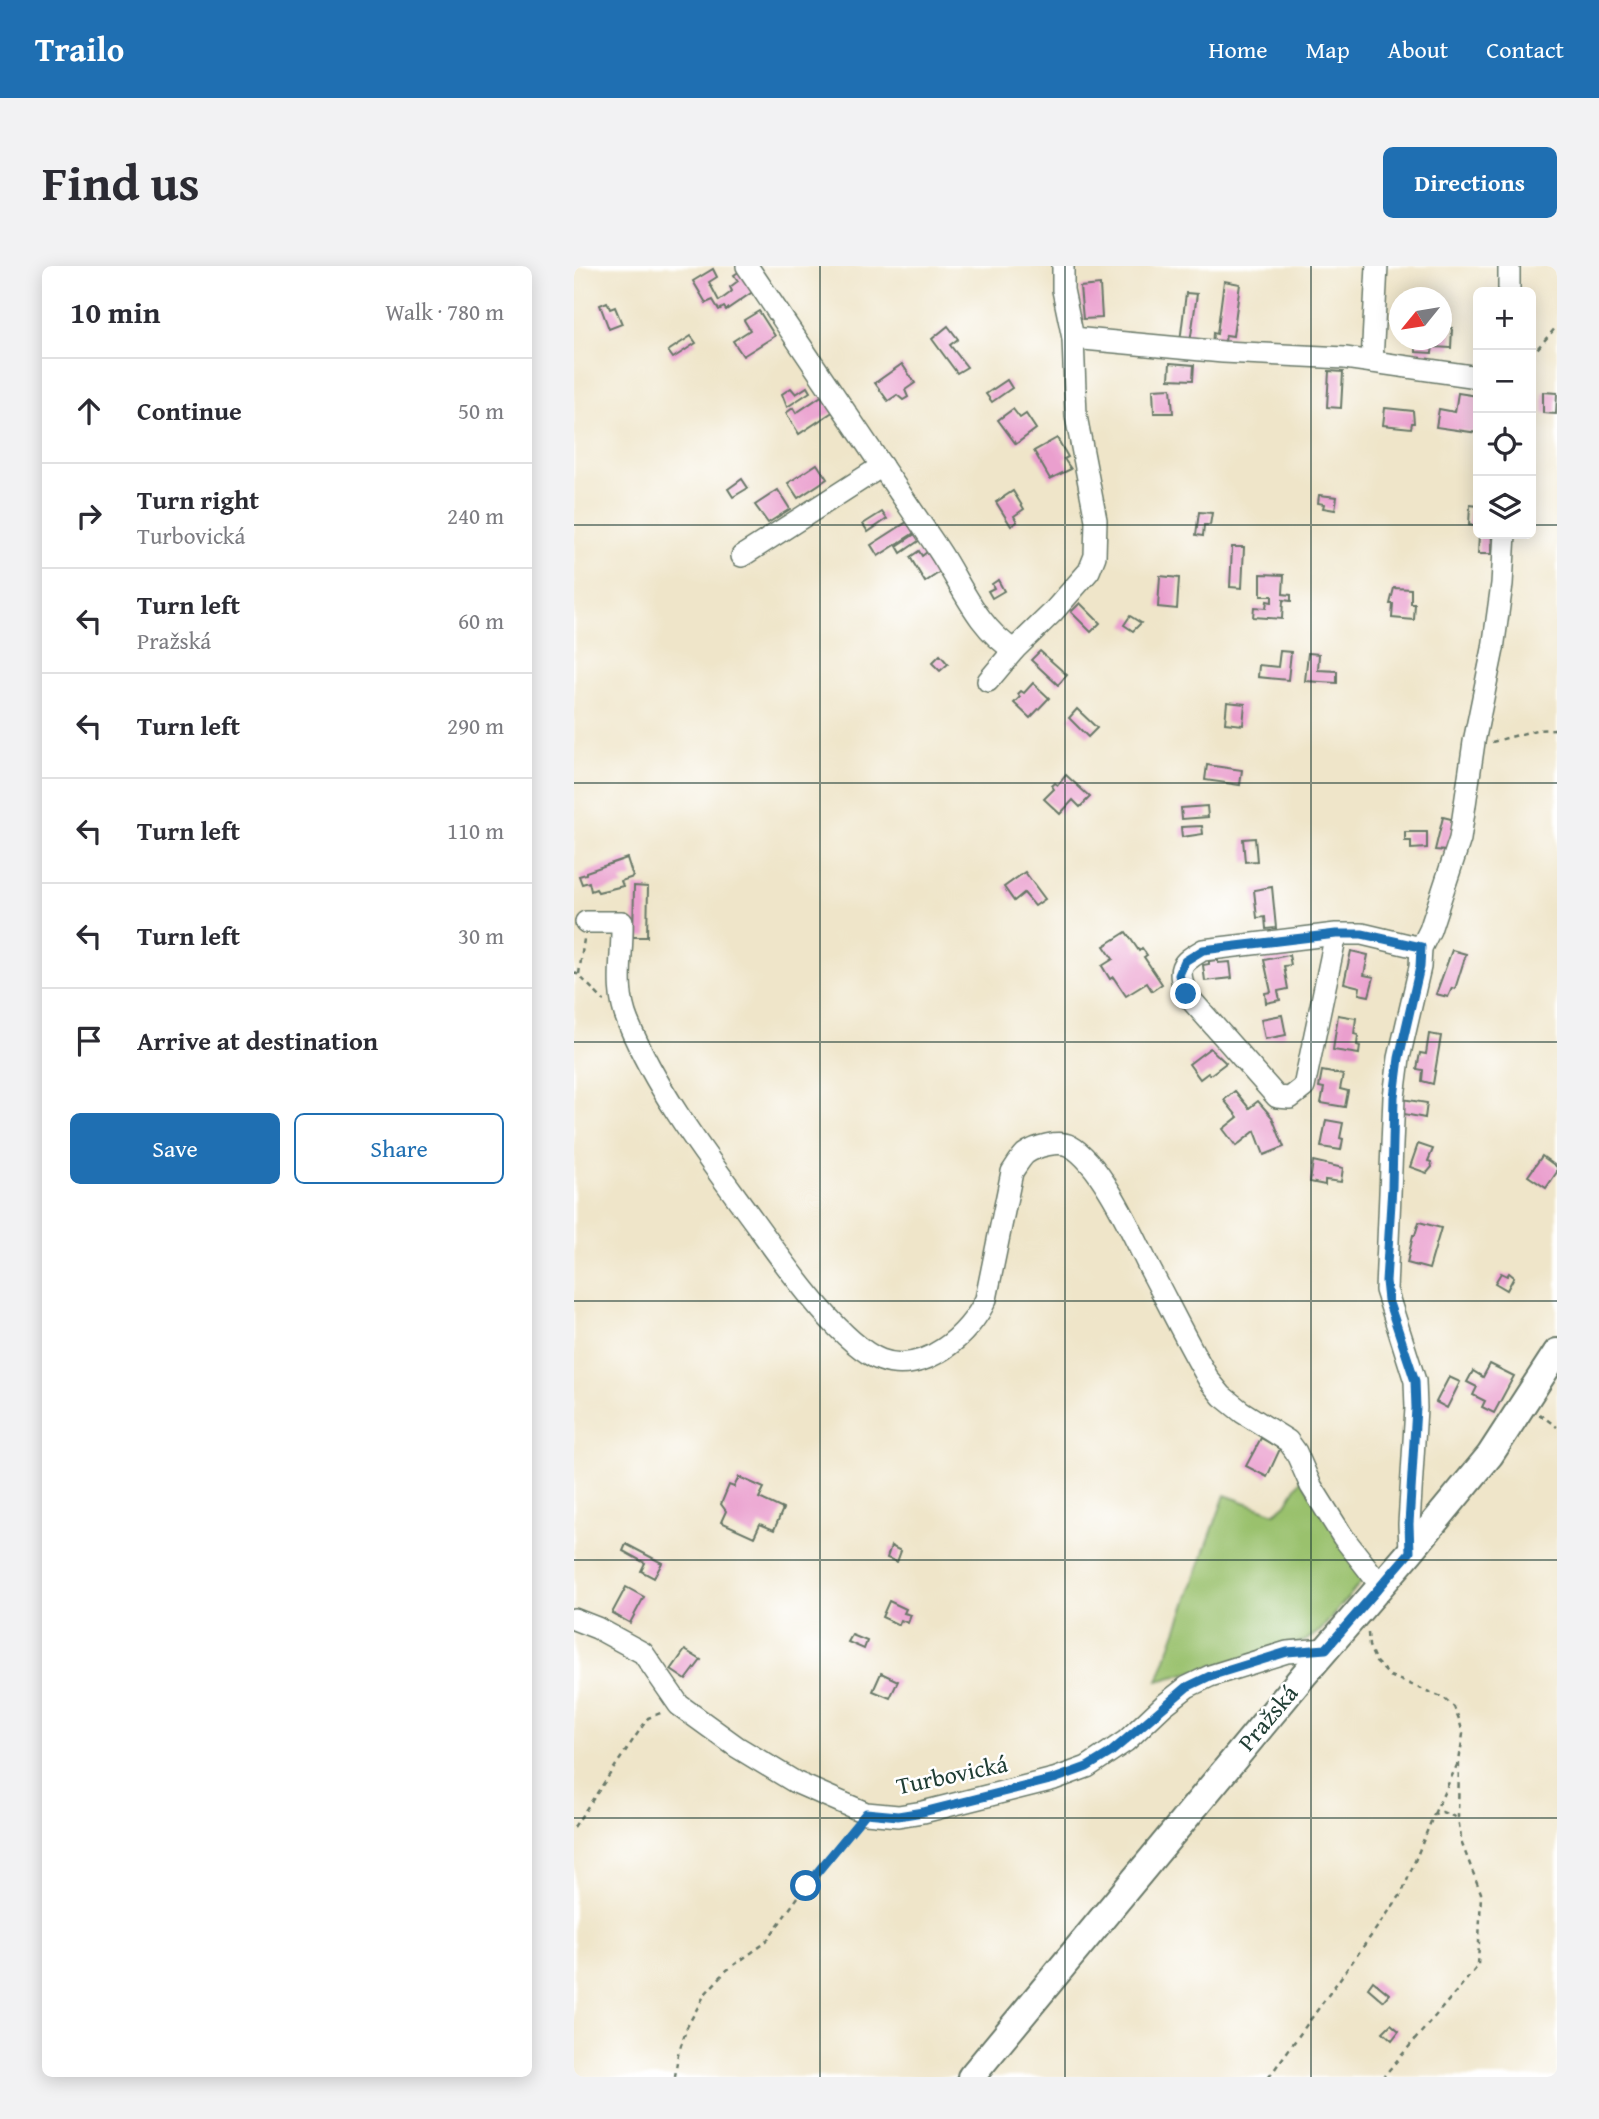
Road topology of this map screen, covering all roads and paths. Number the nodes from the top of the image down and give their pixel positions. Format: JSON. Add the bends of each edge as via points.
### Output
{"nodes":[{"id":1,"x":747,"y":266,"type":"edge"},
{"id":2,"x":1063,"y":266,"type":"edge"},
{"id":3,"x":1377,"y":266,"type":"edge"},
{"id":4,"x":1509,"y":266,"type":"edge"},
{"id":5,"x":1509,"y":287,"type":"edge"},
{"id":6,"x":1557,"y":326,"type":"edge"},
{"id":7,"x":1073,"y":338,"type":"junction"},
{"id":8,"x":1536,"y":350,"type":"edge"},
{"id":9,"x":1373,"y":362,"type":"junction"},
{"id":10,"x":1473,"y":376,"type":"edge"},
{"id":11,"x":881,"y":466,"type":"junction"},
{"id":12,"x":1505,"y":539,"type":"edge"},
{"id":13,"x":742,"y":556,"type":"dead end"},
{"id":14,"x":1014,"y":650,"type":"junction"},
{"id":15,"x":988,"y":681,"type":"dead end"},
{"id":16,"x":1557,"y":729,"type":"edge"},
{"id":17,"x":1475,"y":743,"type":"junction"},
{"id":18,"x":586,"y":922,"type":"dead end"},
{"id":19,"x":1336,"y":934,"type":"junction"},
{"id":20,"x":1421,"y":947,"type":"junction"},
{"id":21,"x":574,"y":972,"type":"edge"},
{"id":22,"x":627,"y":1021,"type":"junction"},
{"id":23,"x":1557,"y":1352,"type":"edge"},
{"id":24,"x":1410,"y":1552,"type":"junction"},
{"id":25,"x":1381,"y":1586,"type":"junction"},
{"id":26,"x":574,"y":1619,"type":"edge"},
{"id":27,"x":1368,"y":1631,"type":"dead end"},
{"id":28,"x":1326,"y":1649,"type":"junction"},
{"id":29,"x":679,"y":1705,"type":"junction"},
{"id":30,"x":1459,"y":1762,"type":"junction"},
{"id":31,"x":866,"y":1813,"type":"junction"},
{"id":32,"x":1434,"y":1814,"type":"junction"},
{"id":33,"x":1458,"y":1818,"type":"junction"},
{"id":34,"x":574,"y":1827,"type":"edge"},
{"id":35,"x":675,"y":2077,"type":"edge"},
{"id":36,"x":971,"y":2077,"type":"edge"},
{"id":37,"x":1269,"y":2077,"type":"edge"},
{"id":38,"x":1383,"y":2077,"type":"edge"}],
"edges":[{"from":1,"to":11,"type":"street"},
{"from":2,"to":7,"type":"street"},
{"from":3,"to":9,"type":"street"},
{"from":4,"to":5,"type":"street"},
{"from":6,"to":8,"type":"path"},
{"from":7,"to":9,"type":"street"},
{"from":7,"to":14,"type":"street","via":[[1076,416],[1096,520],[1095,556],[1089,571]]},
{"from":9,"to":10,"type":"street"},
{"from":11,"to":13,"type":"street"},
{"from":11,"to":14,"type":"street","via":[[984,623]]},
{"from":12,"to":17,"type":"street","via":[[1493,649]]},
{"from":14,"to":15,"type":"street"},
{"from":16,"to":17,"type":"path"},
{"from":17,"to":20,"type":"street","via":[[1460,839]]},
{"from":18,"to":22,"type":"street","via":[[622,922],[618,989]]},
{"from":19,"to":19,"type":"street","via":[[1203,950],[1185,961],[1179,975],[1186,994],[1277,1097],[1290,1098],[1304,1087]]},
{"from":19,"to":20,"type":"street","via":[[1362,934]]},
{"from":20,"to":24,"type":"street","via":[[1394,1097],[1386,1281],[1415,1381]]},
{"from":21,"to":22,"type":"path"},
{"from":22,"to":25,"type":"street","via":[[700,1147],[800,1284],[845,1333],[881,1360],[897,1364],[937,1355],[974,1317],[986,1299],[1012,1172],[1025,1155],[1038,1148],[1062,1143],[1073,1147],[1123,1215],[1209,1380],[1242,1412],[1288,1441],[1343,1537]]},
{"from":23,"to":24,"type":"main road","name":"Pražská","via":[[1490,1455]]},
{"from":24,"to":25,"type":"main road","name":"Pražská"},
{"from":25,"to":28,"type":"main road","name":"Pražská"},
{"from":26,"to":29,"type":"street","name":"Turbovická","via":[[643,1653]]},
{"from":27,"to":30,"type":"path","via":[[1376,1662],[1390,1676],[1430,1691],[1454,1707],[1463,1734]]},
{"from":28,"to":31,"type":"street","name":"Turbovická","via":[[1287,1652],[1199,1681],[1110,1753],[1054,1779],[923,1812],[898,1816]]},
{"from":28,"to":36,"type":"main road","name":"Pražská"},
{"from":29,"to":31,"type":"street","name":"Turbovická","via":[[795,1782]]},
{"from":29,"to":34,"type":"path","via":[[649,1718]]},
{"from":30,"to":32,"type":"path"},
{"from":30,"to":33,"type":"path"},
{"from":31,"to":35,"type":"path","via":[[765,1943],[727,1970],[705,1994],[687,2027]]},
{"from":32,"to":33,"type":"path","via":[[1442,1811]]},
{"from":32,"to":37,"type":"path","via":[[1402,1893]]},
{"from":33,"to":38,"type":"path","via":[[1462,1844],[1481,1893],[1478,1966]]}]}
